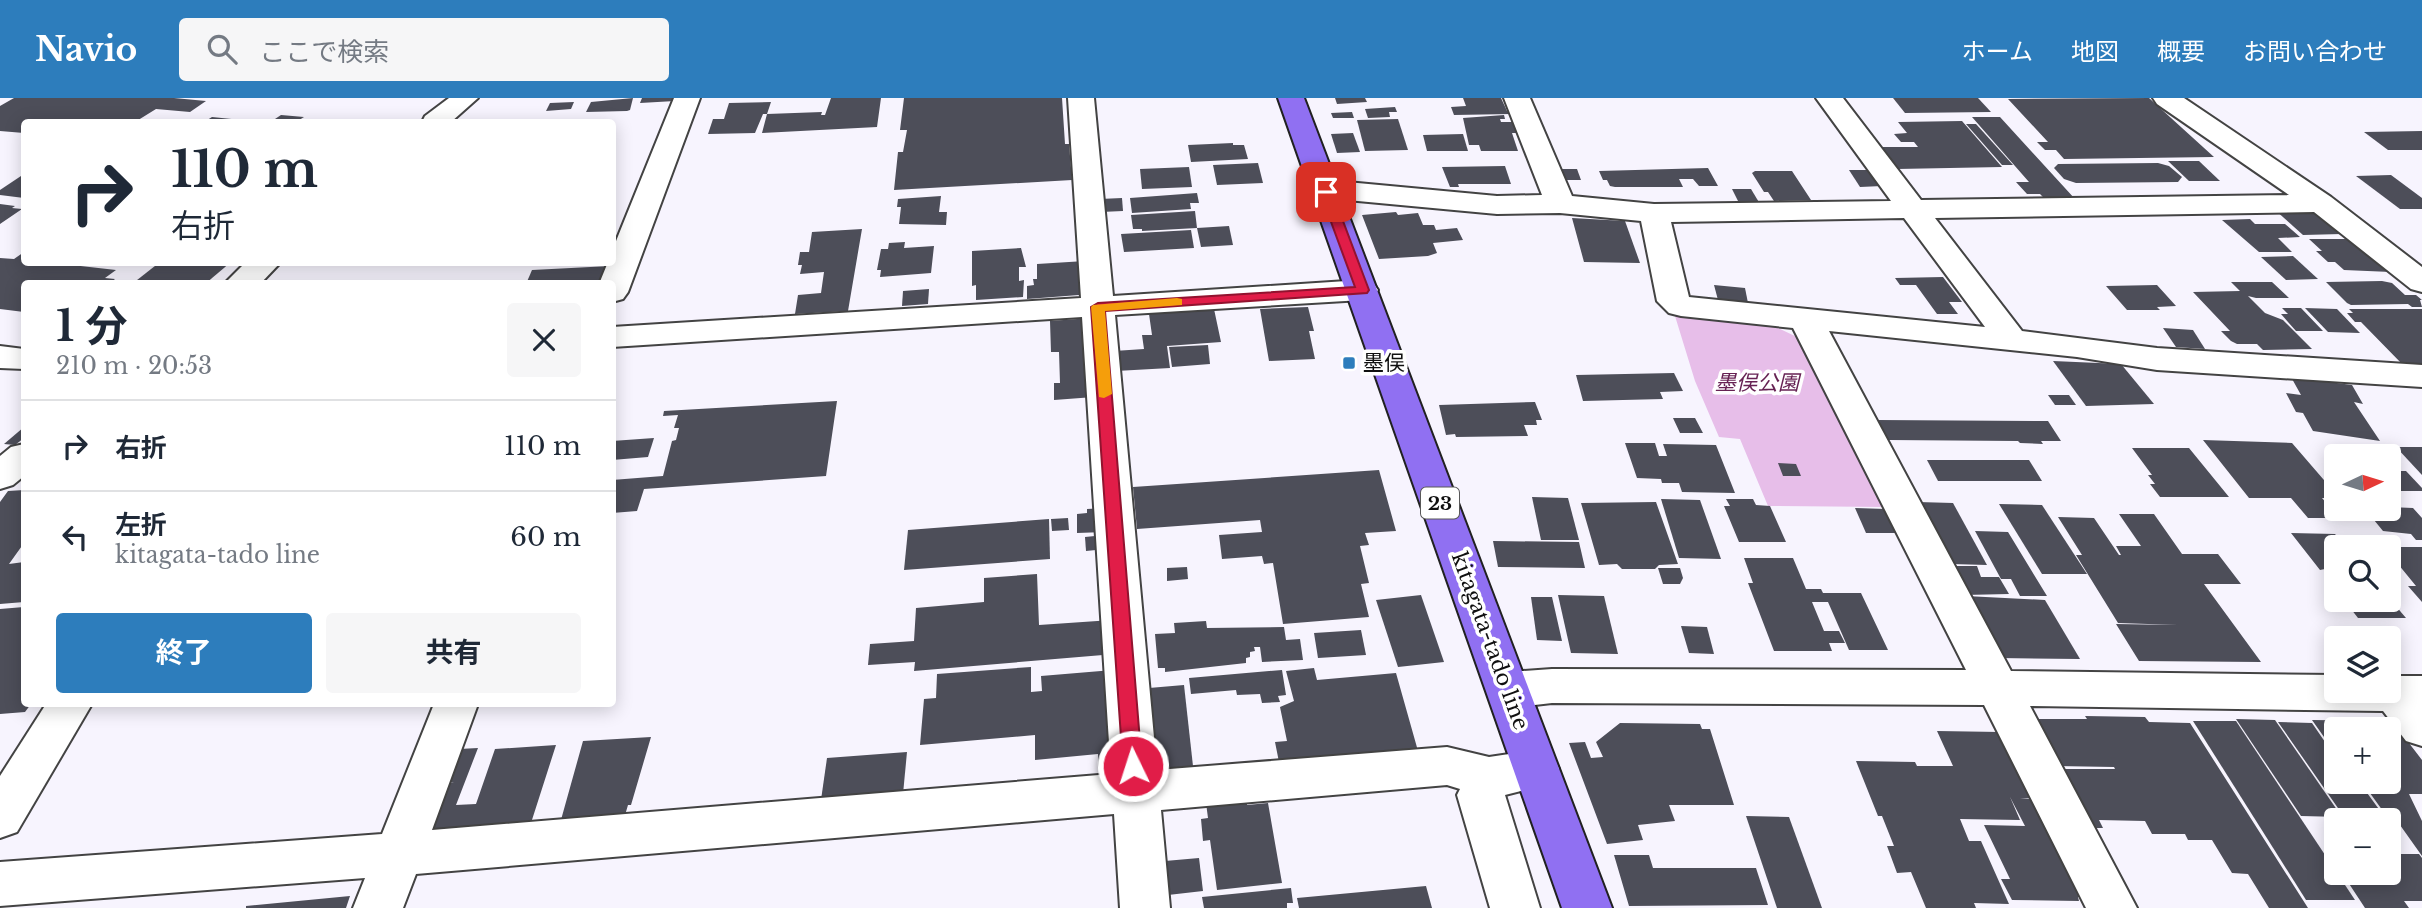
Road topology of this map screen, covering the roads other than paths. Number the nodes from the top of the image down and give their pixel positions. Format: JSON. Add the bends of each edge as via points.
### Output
{"nodes":[{"id":1,"x":465,"y":98,"type":"edge"},
{"id":2,"x":687,"y":98,"type":"edge"},
{"id":3,"x":1081,"y":98,"type":"edge"},
{"id":4,"x":1291,"y":98,"type":"edge"},
{"id":5,"x":1517,"y":98,"type":"edge"},
{"id":6,"x":1829,"y":98,"type":"edge"},
{"id":7,"x":2166,"y":98,"type":"edge"},
{"id":8,"x":439,"y":119,"type":"edge"},
{"id":9,"x":1326,"y":192,"type":"junction"},
{"id":10,"x":2321,"y":203,"type":"junction"},
{"id":11,"x":1560,"y":204,"type":"junction"},
{"id":12,"x":1914,"y":210,"type":"junction"},
{"id":13,"x":1654,"y":213,"type":"junction"},
{"id":14,"x":261,"y":266,"type":"edge"},
{"id":15,"x":245,"y":280,"type":"edge"},
{"id":16,"x":616,"y":282,"type":"edge"},
{"id":17,"x":2422,"y":282,"type":"edge"},
{"id":18,"x":1363,"y":290,"type":"junction"},
{"id":19,"x":1098,"y":307,"type":"junction"},
{"id":20,"x":1806,"y":320,"type":"junction"},
{"id":21,"x":616,"y":337,"type":"edge"},
{"id":22,"x":2012,"y":341,"type":"junction"},
{"id":23,"x":0,"y":357,"type":"edge"},
{"id":24,"x":21,"y":359,"type":"edge"},
{"id":25,"x":2422,"y":376,"type":"edge"},
{"id":26,"x":21,"y":458,"type":"edge"},
{"id":27,"x":0,"y":476,"type":"edge"},
{"id":28,"x":1997,"y":688,"type":"junction"},
{"id":29,"x":1509,"y":690,"type":"junction"},
{"id":30,"x":2409,"y":694,"type":"edge"},
{"id":31,"x":68,"y":707,"type":"edge"},
{"id":32,"x":455,"y":707,"type":"edge"},
{"id":33,"x":2422,"y":728,"type":"edge"},
{"id":34,"x":1536,"y":769,"type":"junction"},
{"id":35,"x":1489,"y":777,"type":"junction"},
{"id":36,"x":1135,"y":793,"type":"junction"},
{"id":37,"x":0,"y":817,"type":"edge"},
{"id":38,"x":398,"y":854,"type":"junction"},
{"id":39,"x":0,"y":884,"type":"edge"},
{"id":40,"x":378,"y":908,"type":"edge"},
{"id":41,"x":1145,"y":908,"type":"edge"},
{"id":42,"x":1515,"y":908,"type":"edge"},
{"id":43,"x":1587,"y":908,"type":"edge"},
{"id":44,"x":2112,"y":908,"type":"edge"}],
"edges":[{"from":1,"to":8,"type":"street"},
{"from":2,"to":16,"type":"street"},
{"from":3,"to":19,"type":"street"},
{"from":4,"to":9,"type":"main road","name":"kitagata-tado line","number":"23"},
{"from":5,"to":11,"type":"street"},
{"from":6,"to":12,"type":"street"},
{"from":7,"to":10,"type":"street"},
{"from":9,"to":11,"type":"street","via":[[1497,205]]},
{"from":9,"to":18,"type":"main road","name":"kitagata-tado line","number":"23"},
{"from":10,"to":12,"type":"street"},
{"from":10,"to":17,"type":"street"},
{"from":11,"to":13,"type":"street"},
{"from":12,"to":13,"type":"street"},
{"from":12,"to":22,"type":"street"},
{"from":13,"to":20,"type":"street","via":[[1673,301],[1698,310]]},
{"from":14,"to":15,"type":"street"},
{"from":18,"to":19,"type":"street"},
{"from":18,"to":29,"type":"main road","name":"kitagata-tado line","number":"23"},
{"from":19,"to":21,"type":"street"},
{"from":19,"to":36,"type":"street"},
{"from":20,"to":22,"type":"street"},
{"from":20,"to":28,"type":"street"},
{"from":22,"to":25,"type":"street","via":[[2157,359]]},
{"from":23,"to":24,"type":"street"},
{"from":26,"to":27,"type":"street"},
{"from":28,"to":29,"type":"street","via":[[1552,686]]},
{"from":28,"to":30,"type":"street"},
{"from":28,"to":44,"type":"street"},
{"from":29,"to":34,"type":"main road","name":"kitagata-tado line","number":"23"},
{"from":30,"to":33,"type":"street"},
{"from":31,"to":37,"type":"street"},
{"from":32,"to":38,"type":"street"},
{"from":34,"to":35,"type":"street"},
{"from":34,"to":43,"type":"main road","name":"kitagata-tado line","number":"23"},
{"from":35,"to":36,"type":"street","via":[[1447,766]]},
{"from":35,"to":42,"type":"street","via":[[1481,795]]},
{"from":36,"to":38,"type":"street"},
{"from":36,"to":41,"type":"street"},
{"from":38,"to":39,"type":"street"},
{"from":38,"to":40,"type":"street"}]}
